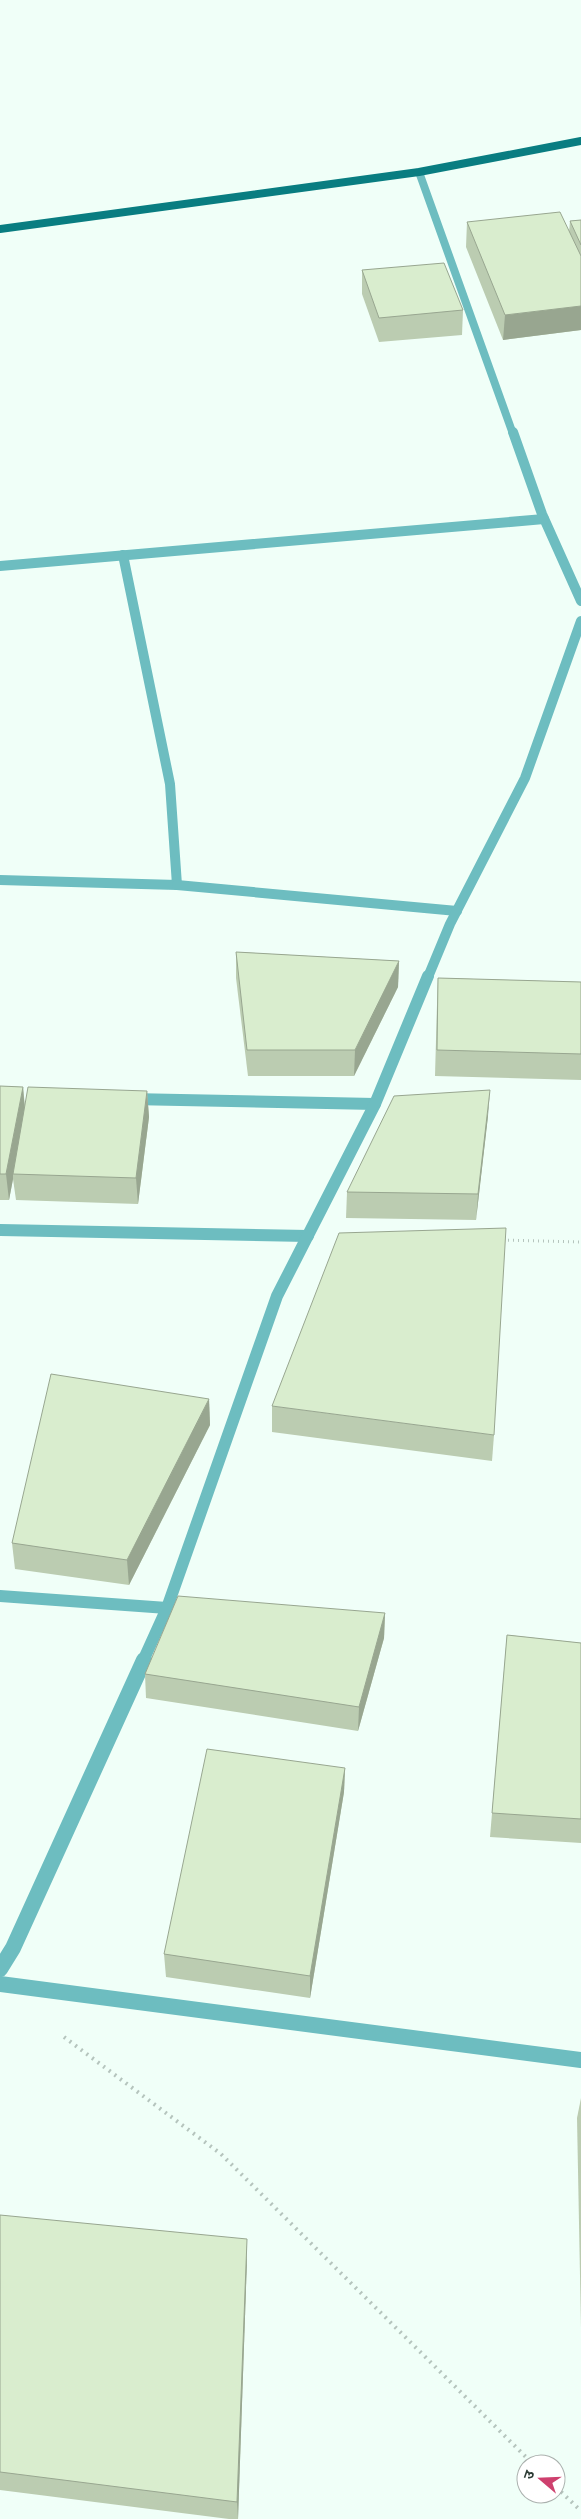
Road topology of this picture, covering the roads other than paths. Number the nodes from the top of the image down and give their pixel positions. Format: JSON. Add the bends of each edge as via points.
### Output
{"nodes":[{"id":1,"x":581,"y":141,"type":"edge"},
{"id":2,"x":419,"y":172,"type":"junction"},
{"id":3,"x":0,"y":229,"type":"edge"},
{"id":4,"x":544,"y":519,"type":"junction"},
{"id":5,"x":123,"y":555,"type":"junction"},
{"id":6,"x":0,"y":566,"type":"edge"},
{"id":7,"x":581,"y":601,"type":"edge"},
{"id":8,"x":581,"y":621,"type":"edge"},
{"id":9,"x":0,"y":880,"type":"edge"},
{"id":10,"x":177,"y":885,"type":"junction"},
{"id":11,"x":457,"y":911,"type":"junction"},
{"id":12,"x":118,"y":1099,"type":"edge"},
{"id":13,"x":375,"y":1104,"type":"junction"},
{"id":14,"x":0,"y":1230,"type":"edge"},
{"id":15,"x":308,"y":1236,"type":"junction"},
{"id":16,"x":0,"y":1596,"type":"edge"},
{"id":17,"x":167,"y":1608,"type":"junction"},
{"id":18,"x":0,"y":1970,"type":"edge"},
{"id":19,"x":0,"y":1984,"type":"edge"},
{"id":20,"x":581,"y":2060,"type":"edge"}],
"edges":[{"from":1,"to":2,"type":"main road"},
{"from":2,"to":3,"type":"main road"},
{"from":2,"to":4,"type":"street"},
{"from":4,"to":5,"type":"street"},
{"from":4,"to":7,"type":"street"},
{"from":5,"to":6,"type":"street"},
{"from":5,"to":10,"type":"street","via":[[170,784]]},
{"from":8,"to":11,"type":"street","via":[[525,778]]},
{"from":9,"to":10,"type":"street"},
{"from":10,"to":11,"type":"street"},
{"from":11,"to":13,"type":"street"},
{"from":12,"to":13,"type":"street"},
{"from":13,"to":15,"type":"street"},
{"from":14,"to":15,"type":"street"},
{"from":15,"to":17,"type":"street","via":[[276,1296]]},
{"from":16,"to":17,"type":"street"},
{"from":17,"to":18,"type":"street","via":[[13,1948]]},
{"from":19,"to":20,"type":"street"}]}
